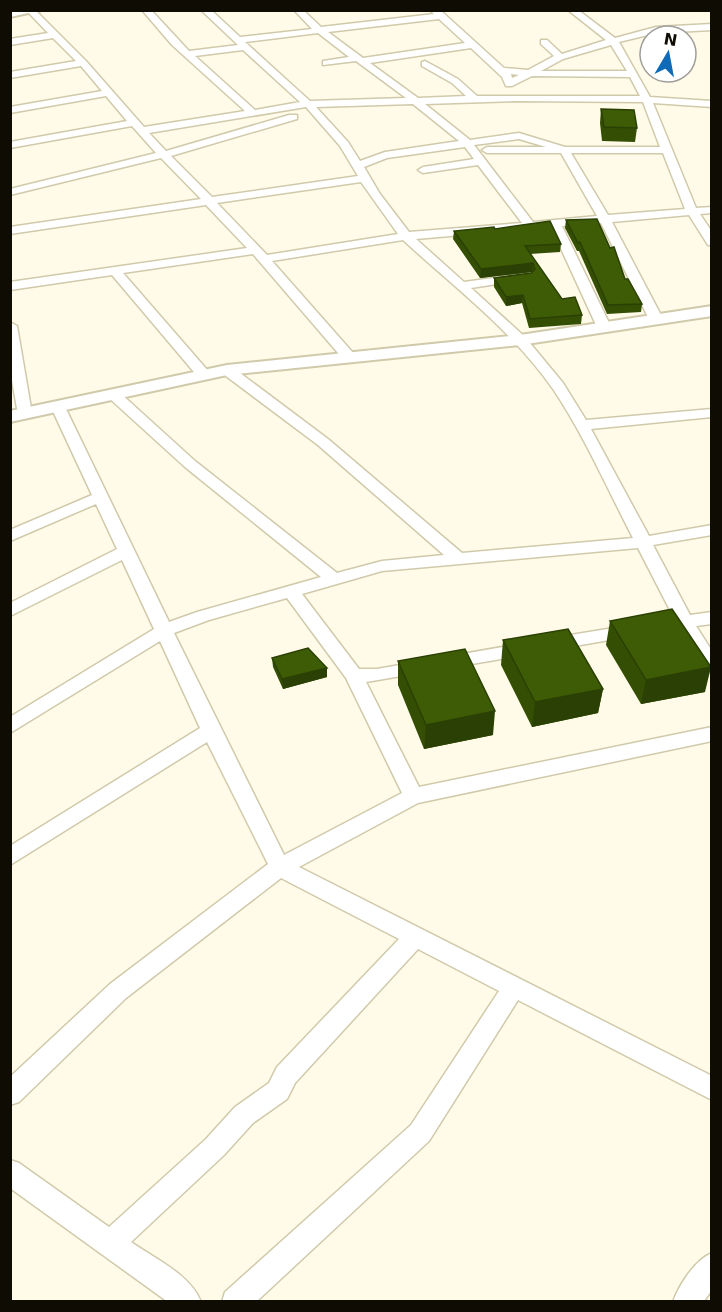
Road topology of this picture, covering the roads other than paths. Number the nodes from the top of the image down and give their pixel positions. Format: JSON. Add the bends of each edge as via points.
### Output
{"nodes":[{"id":1,"x":37,"y":10,"type":"edge"},
{"id":2,"x":146,"y":10,"type":"edge"},
{"id":3,"x":205,"y":10,"type":"edge"},
{"id":4,"x":298,"y":10,"type":"edge"},
{"id":5,"x":572,"y":10,"type":"edge"},
{"id":6,"x":31,"y":11,"type":"edge"},
{"id":7,"x":437,"y":13,"type":"edge"},
{"id":8,"x":10,"y":14,"type":"edge"},
{"id":9,"x":711,"y":27,"type":"edge"},
{"id":10,"x":318,"y":29,"type":"junction"},
{"id":11,"x":55,"y":35,"type":"junction"},
{"id":12,"x":613,"y":41,"type":"junction"},
{"id":13,"x":10,"y":42,"type":"edge"},
{"id":14,"x":544,"y":42,"type":"dead end"},
{"id":15,"x":241,"y":43,"type":"junction"},
{"id":16,"x":472,"y":45,"type":"junction"},
{"id":17,"x":188,"y":54,"type":"junction"},
{"id":18,"x":560,"y":57,"type":"junction"},
{"id":19,"x":360,"y":60,"type":"junction"},
{"id":20,"x":83,"y":63,"type":"junction"},
{"id":21,"x":326,"y":63,"type":"dead end"},
{"id":22,"x":425,"y":64,"type":"dead end"},
{"id":23,"x":501,"y":72,"type":"junction"},
{"id":24,"x":530,"y":73,"type":"junction"},
{"id":25,"x":633,"y":74,"type":"junction"},
{"id":26,"x":10,"y":75,"type":"edge"},
{"id":27,"x":509,"y":84,"type":"junction"},
{"id":28,"x":109,"y":93,"type":"junction"},
{"id":29,"x":515,"y":98,"type":"junction"},
{"id":30,"x":474,"y":99,"type":"junction"},
{"id":31,"x":647,"y":100,"type":"junction"},
{"id":32,"x":416,"y":101,"type":"junction"},
{"id":33,"x":711,"y":104,"type":"edge"},
{"id":34,"x":311,"y":108,"type":"junction"},
{"id":35,"x":10,"y":110,"type":"edge"},
{"id":36,"x":253,"y":113,"type":"junction"},
{"id":37,"x":138,"y":127,"type":"junction"},
{"id":38,"x":10,"y":145,"type":"edge"},
{"id":39,"x":470,"y":147,"type":"junction"},
{"id":40,"x":564,"y":150,"type":"junction"},
{"id":41,"x":667,"y":150,"type":"junction"},
{"id":42,"x":163,"y":154,"type":"junction"},
{"id":43,"x":481,"y":161,"type":"junction"},
{"id":44,"x":357,"y":166,"type":"junction"},
{"id":45,"x":423,"y":170,"type":"dead end"},
{"id":46,"x":365,"y":178,"type":"junction"},
{"id":47,"x":10,"y":192,"type":"edge"},
{"id":48,"x":208,"y":201,"type":"junction"},
{"id":49,"x":691,"y":210,"type":"junction"},
{"id":50,"x":711,"y":210,"type":"edge"},
{"id":51,"x":604,"y":218,"type":"junction"},
{"id":52,"x":555,"y":223,"type":"junction"},
{"id":53,"x":530,"y":225,"type":"junction"},
{"id":54,"x":10,"y":231,"type":"edge"},
{"id":55,"x":406,"y":236,"type":"junction"},
{"id":56,"x":711,"y":242,"type":"edge"},
{"id":57,"x":260,"y":255,"type":"junction"},
{"id":58,"x":115,"y":271,"type":"junction"},
{"id":59,"x":526,"y":276,"type":"edge"},
{"id":60,"x":10,"y":286,"type":"edge"},
{"id":61,"x":461,"y":286,"type":"junction"},
{"id":62,"x":711,"y":311,"type":"edge"},
{"id":63,"x":656,"y":319,"type":"junction"},
{"id":64,"x":10,"y":327,"type":"edge"},
{"id":65,"x":604,"y":327,"type":"junction"},
{"id":66,"x":520,"y":340,"type":"junction"},
{"id":67,"x":349,"y":357,"type":"junction"},
{"id":68,"x":227,"y":370,"type":"junction"},
{"id":69,"x":204,"y":375,"type":"junction"},
{"id":70,"x":114,"y":395,"type":"junction"},
{"id":71,"x":58,"y":407,"type":"junction"},
{"id":72,"x":711,"y":413,"type":"edge"},
{"id":73,"x":18,"y":416,"type":"edge"},
{"id":74,"x":582,"y":425,"type":"junction"},
{"id":75,"x":100,"y":497,"type":"junction"},
{"id":76,"x":711,"y":530,"type":"edge"},
{"id":77,"x":10,"y":536,"type":"edge"},
{"id":78,"x":644,"y":542,"type":"junction"},
{"id":79,"x":125,"y":552,"type":"junction"},
{"id":80,"x":458,"y":559,"type":"junction"},
{"id":81,"x":334,"y":579,"type":"junction"},
{"id":82,"x":291,"y":591,"type":"junction"},
{"id":83,"x":10,"y":610,"type":"edge"},
{"id":84,"x":711,"y":618,"type":"edge"},
{"id":85,"x":685,"y":621,"type":"junction"},
{"id":86,"x":163,"y":632,"type":"junction"},
{"id":87,"x":711,"y":667,"type":"edge"},
{"id":88,"x":354,"y":676,"type":"junction"},
{"id":89,"x":10,"y":726,"type":"edge"},
{"id":90,"x":211,"y":730,"type":"junction"},
{"id":91,"x":711,"y":734,"type":"edge"},
{"id":92,"x":413,"y":796,"type":"junction"},
{"id":93,"x":10,"y":857,"type":"edge"},
{"id":94,"x":280,"y":867,"type":"junction"},
{"id":95,"x":415,"y":937,"type":"junction"},
{"id":96,"x":513,"y":988,"type":"junction"},
{"id":97,"x":711,"y":1089,"type":"edge"},
{"id":98,"x":10,"y":1094,"type":"edge"},
{"id":99,"x":10,"y":1172,"type":"edge"},
{"id":100,"x":111,"y":1243,"type":"junction"},
{"id":101,"x":711,"y":1266,"type":"edge"},
{"id":102,"x":188,"y":1302,"type":"edge"},
{"id":103,"x":235,"y":1302,"type":"edge"},
{"id":104,"x":686,"y":1302,"type":"edge"}],
"edges":[{"from":1,"to":6,"type":"street"},
{"from":2,"to":17,"type":"street"},
{"from":3,"to":15,"type":"street"},
{"from":4,"to":10,"type":"street"},
{"from":5,"to":12,"type":"street"},
{"from":6,"to":8,"type":"street"},
{"from":6,"to":11,"type":"street"},
{"from":7,"to":10,"type":"street"},
{"from":7,"to":16,"type":"street"},
{"from":9,"to":12,"type":"street","via":[[657,30]]},
{"from":10,"to":15,"type":"street"},
{"from":10,"to":19,"type":"street"},
{"from":11,"to":13,"type":"street"},
{"from":11,"to":20,"type":"street"},
{"from":12,"to":18,"type":"street"},
{"from":12,"to":25,"type":"street"},
{"from":14,"to":18,"type":"street"},
{"from":15,"to":17,"type":"street"},
{"from":15,"to":34,"type":"street"},
{"from":16,"to":19,"type":"street"},
{"from":16,"to":23,"type":"street"},
{"from":17,"to":36,"type":"street"},
{"from":18,"to":24,"type":"street"},
{"from":19,"to":21,"type":"street"},
{"from":19,"to":32,"type":"street"},
{"from":20,"to":26,"type":"street"},
{"from":20,"to":28,"type":"street"},
{"from":22,"to":30,"type":"street","via":[[455,81]]},
{"from":23,"to":24,"type":"street"},
{"from":23,"to":27,"type":"street"},
{"from":24,"to":25,"type":"street"},
{"from":24,"to":27,"type":"street"},
{"from":25,"to":31,"type":"street"},
{"from":27,"to":29,"type":"street"},
{"from":28,"to":35,"type":"street"},
{"from":28,"to":37,"type":"street"},
{"from":29,"to":30,"type":"street"},
{"from":29,"to":31,"type":"street"},
{"from":30,"to":32,"type":"street"},
{"from":31,"to":33,"type":"street"},
{"from":31,"to":41,"type":"street"},
{"from":32,"to":34,"type":"street"},
{"from":32,"to":39,"type":"street"},
{"from":34,"to":36,"type":"street"},
{"from":34,"to":42,"type":"street"},
{"from":34,"to":44,"type":"street","via":[[344,144]]},
{"from":36,"to":37,"type":"street"},
{"from":37,"to":38,"type":"street"},
{"from":37,"to":42,"type":"street"},
{"from":39,"to":40,"type":"street","via":[[519,136]]},
{"from":39,"to":43,"type":"street"},
{"from":39,"to":44,"type":"street","via":[[386,155]]},
{"from":40,"to":41,"type":"street"},
{"from":40,"to":51,"type":"street"},
{"from":41,"to":49,"type":"street"},
{"from":42,"to":47,"type":"street"},
{"from":42,"to":48,"type":"street"},
{"from":43,"to":45,"type":"street"},
{"from":43,"to":53,"type":"street"},
{"from":44,"to":46,"type":"street"},
{"from":46,"to":48,"type":"street"},
{"from":46,"to":55,"type":"street"},
{"from":48,"to":54,"type":"street"},
{"from":48,"to":57,"type":"street"},
{"from":49,"to":50,"type":"street"},
{"from":49,"to":51,"type":"street"},
{"from":49,"to":56,"type":"street"},
{"from":51,"to":52,"type":"street"},
{"from":51,"to":63,"type":"street"},
{"from":52,"to":53,"type":"street"},
{"from":52,"to":65,"type":"street"},
{"from":53,"to":55,"type":"street"},
{"from":55,"to":57,"type":"street"},
{"from":55,"to":61,"type":"street"},
{"from":57,"to":58,"type":"street"},
{"from":57,"to":67,"type":"street"},
{"from":58,"to":60,"type":"street"},
{"from":58,"to":69,"type":"street"},
{"from":59,"to":61,"type":"street"},
{"from":61,"to":66,"type":"street"},
{"from":62,"to":63,"type":"street"},
{"from":63,"to":65,"type":"street"},
{"from":64,"to":73,"type":"street"},
{"from":65,"to":66,"type":"street"},
{"from":66,"to":67,"type":"street"},
{"from":66,"to":74,"type":"street","via":[[558,386]]},
{"from":67,"to":68,"type":"street"},
{"from":68,"to":69,"type":"street"},
{"from":68,"to":80,"type":"street","via":[[323,442]]},
{"from":69,"to":70,"type":"street"},
{"from":70,"to":71,"type":"street"},
{"from":70,"to":81,"type":"street","via":[[190,464]]},
{"from":71,"to":73,"type":"street"},
{"from":71,"to":75,"type":"street"},
{"from":72,"to":74,"type":"street"},
{"from":74,"to":78,"type":"street"},
{"from":75,"to":77,"type":"street"},
{"from":75,"to":79,"type":"street"},
{"from":76,"to":78,"type":"street"},
{"from":78,"to":80,"type":"street"},
{"from":78,"to":85,"type":"street"},
{"from":79,"to":83,"type":"street"},
{"from":79,"to":86,"type":"street"},
{"from":80,"to":81,"type":"street","via":[[382,566]]},
{"from":81,"to":82,"type":"street"},
{"from":82,"to":86,"type":"street","via":[[203,616]]},
{"from":82,"to":88,"type":"street"},
{"from":84,"to":85,"type":"street"},
{"from":85,"to":87,"type":"street"},
{"from":85,"to":88,"type":"street"},
{"from":86,"to":89,"type":"street"},
{"from":86,"to":90,"type":"street"},
{"from":88,"to":92,"type":"street"},
{"from":90,"to":93,"type":"street"},
{"from":90,"to":94,"type":"street"},
{"from":91,"to":92,"type":"street"},
{"from":92,"to":94,"type":"street"},
{"from":94,"to":95,"type":"street"},
{"from":94,"to":98,"type":"street","via":[[118,991]]},
{"from":95,"to":96,"type":"street"},
{"from":95,"to":100,"type":"street","via":[[286,1075],[278,1091],[244,1115]]},
{"from":96,"to":97,"type":"street"},
{"from":96,"to":103,"type":"street","via":[[420,1133]]},
{"from":99,"to":100,"type":"street"},
{"from":100,"to":102,"type":"street"},
{"from":101,"to":104,"type":"street"}]}
